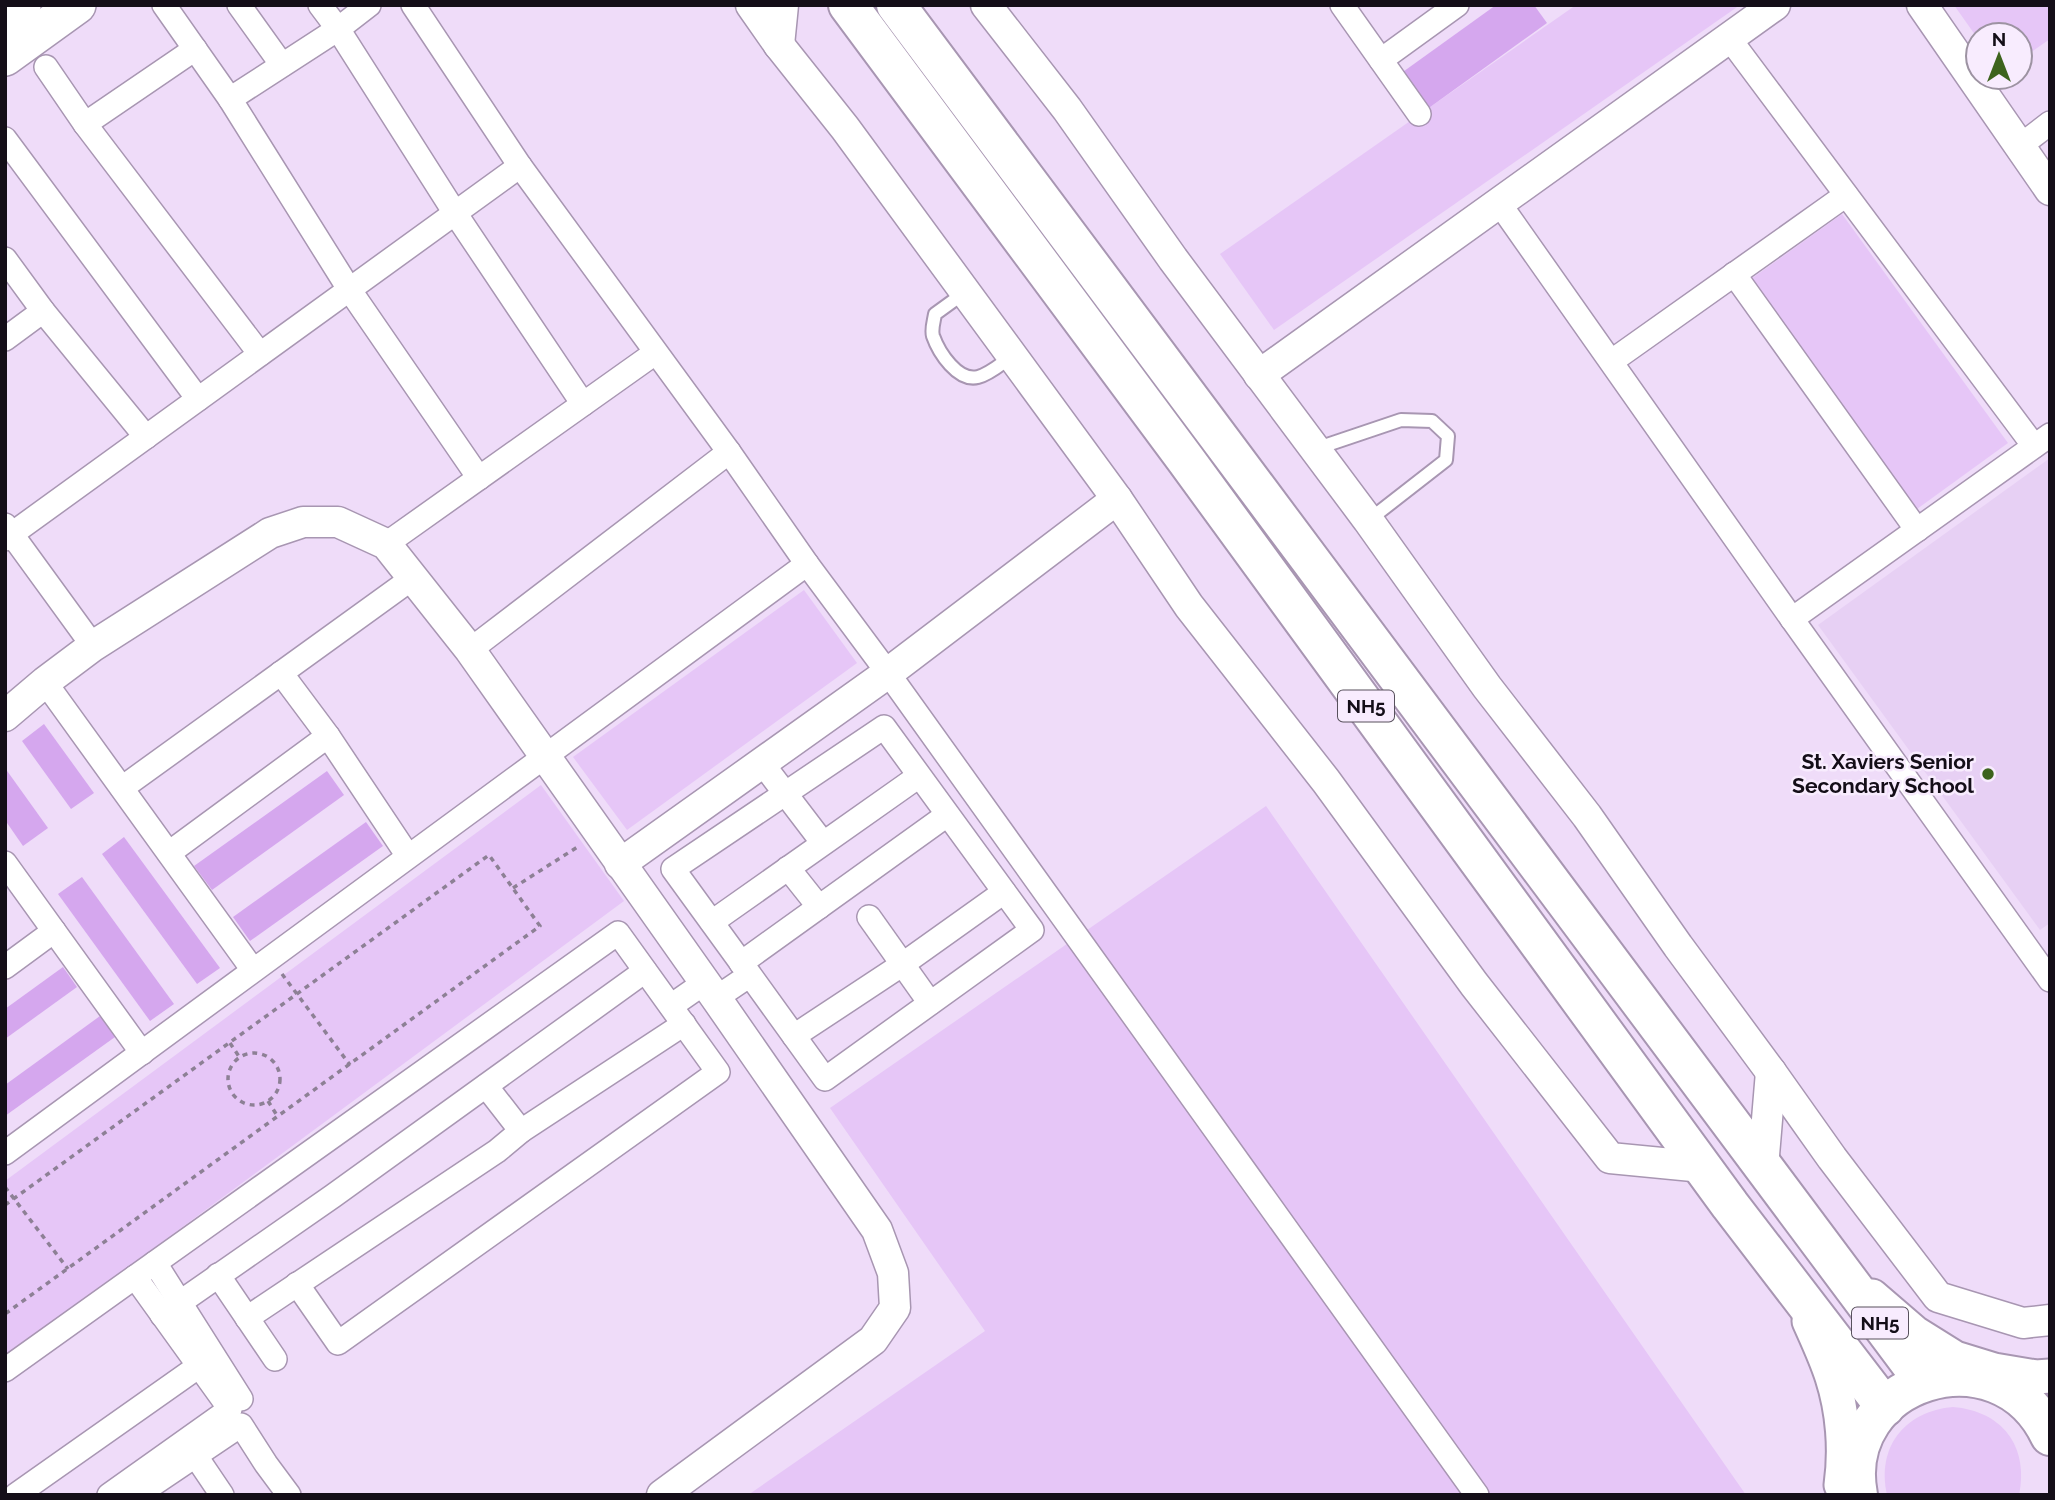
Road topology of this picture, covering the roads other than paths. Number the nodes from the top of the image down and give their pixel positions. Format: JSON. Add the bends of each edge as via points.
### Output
{"nodes":[{"id":1,"x":22,"y":5,"type":"edge"},
{"id":2,"x":77,"y":5,"type":"edge"},
{"id":3,"x":164,"y":5,"type":"edge"},
{"id":4,"x":239,"y":5,"type":"edge"},
{"id":5,"x":320,"y":5,"type":"edge"},
{"id":6,"x":369,"y":5,"type":"edge"},
{"id":7,"x":413,"y":5,"type":"edge"},
{"id":8,"x":751,"y":5,"type":"edge"},
{"id":9,"x":783,"y":5,"type":"edge"},
{"id":10,"x":848,"y":5,"type":"edge"},
{"id":11,"x":897,"y":5,"type":"edge"},
{"id":12,"x":986,"y":5,"type":"edge"},
{"id":13,"x":1342,"y":5,"type":"edge"},
{"id":14,"x":1775,"y":5,"type":"edge"},
{"id":15,"x":1922,"y":5,"type":"edge"},
{"id":16,"x":1443,"y":9,"type":"edge"},
{"id":17,"x":5,"y":17,"type":"edge"},
{"id":18,"x":338,"y":29,"type":"junction"},
{"id":19,"x":1729,"y":38,"type":"junction"},
{"id":20,"x":779,"y":45,"type":"junction"},
{"id":21,"x":195,"y":49,"type":"junction"},
{"id":22,"x":5,"y":57,"type":"edge"},
{"id":23,"x":1381,"y":60,"type":"junction"},
{"id":24,"x":282,"y":65,"type":"junction"},
{"id":25,"x":46,"y":68,"type":"dead end"},
{"id":26,"x":230,"y":99,"type":"junction"},
{"id":27,"x":1419,"y":114,"type":"dead end"},
{"id":28,"x":2050,"y":123,"type":"edge"},
{"id":29,"x":85,"y":124,"type":"junction"},
{"id":30,"x":5,"y":139,"type":"edge"},
{"id":31,"x":2020,"y":146,"type":"junction"},
{"id":32,"x":520,"y":166,"type":"junction"},
{"id":33,"x":2050,"y":190,"type":"edge"},
{"id":34,"x":1846,"y":195,"type":"junction"},
{"id":35,"x":1499,"y":203,"type":"junction"},
{"id":36,"x":456,"y":213,"type":"junction"},
{"id":37,"x":5,"y":259,"type":"edge"},
{"id":38,"x":1734,"y":274,"type":"junction"},
{"id":39,"x":349,"y":289,"type":"junction"},
{"id":40,"x":965,"y":293,"type":"junction"},
{"id":41,"x":43,"y":311,"type":"junction"},
{"id":42,"x":5,"y":339,"type":"edge"},
{"id":43,"x":655,"y":353,"type":"junction"},
{"id":44,"x":260,"y":354,"type":"junction"},
{"id":45,"x":1011,"y":356,"type":"junction"},
{"id":46,"x":1612,"y":361,"type":"junction"},
{"id":47,"x":1259,"y":375,"type":"junction"},
{"id":48,"x":198,"y":399,"type":"junction"},
{"id":49,"x":583,"y":404,"type":"junction"},
{"id":50,"x":146,"y":437,"type":"junction"},
{"id":51,"x":2042,"y":441,"type":"edge"},
{"id":52,"x":1315,"y":449,"type":"junction"},
{"id":53,"x":729,"y":452,"type":"junction"},
{"id":54,"x":479,"y":478,"type":"junction"},
{"id":55,"x":1117,"y":499,"type":"junction"},
{"id":56,"x":1368,"y":520,"type":"junction"},
{"id":57,"x":1917,"y":530,"type":"junction"},
{"id":58,"x":7,"y":533,"type":"edge"},
{"id":59,"x":386,"y":544,"type":"junction"},
{"id":60,"x":807,"y":564,"type":"junction"},
{"id":61,"x":414,"y":577,"type":"junction"},
{"id":62,"x":1792,"y":619,"type":"junction"},
{"id":63,"x":93,"y":646,"type":"junction"},
{"id":64,"x":470,"y":650,"type":"junction"},
{"id":65,"x":281,"y":673,"type":"junction"},
{"id":66,"x":888,"y":673,"type":"junction"},
{"id":67,"x":45,"y":682,"type":"junction"},
{"id":68,"x":5,"y":716,"type":"edge"},
{"id":69,"x":328,"y":736,"type":"junction"},
{"id":70,"x":544,"y":757,"type":"junction"},
{"id":71,"x":762,"y":763,"type":"junction"},
{"id":72,"x":919,"y":776,"type":"junction"},
{"id":73,"x":122,"y":788,"type":"junction"},
{"id":74,"x":784,"y":794,"type":"junction"},
{"id":75,"x":947,"y":815,"type":"junction"},
{"id":76,"x":823,"y":843,"type":"junction"},
{"id":77,"x":169,"y":853,"type":"junction"},
{"id":78,"x":408,"y":856,"type":"junction"},
{"id":79,"x":5,"y":863,"type":"edge"},
{"id":80,"x":620,"y":864,"type":"junction"},
{"id":81,"x":788,"y":868,"type":"junction"},
{"id":82,"x":13,"y":889,"type":"edge"},
{"id":83,"x":1004,"y":892,"type":"junction"},
{"id":84,"x":819,"y":907,"type":"junction"},
{"id":85,"x":869,"y":917,"type":"dead end"},
{"id":86,"x":712,"y":922,"type":"junction"},
{"id":87,"x":54,"y":931,"type":"junction"},
{"id":88,"x":2042,"y":952,"type":"edge"},
{"id":89,"x":262,"y":964,"type":"junction"},
{"id":90,"x":903,"y":964,"type":"junction"},
{"id":91,"x":5,"y":967,"type":"edge"},
{"id":92,"x":746,"y":969,"type":"junction"},
{"id":93,"x":645,"y":971,"type":"junction"},
{"id":94,"x":2050,"y":980,"type":"edge"},
{"id":95,"x":710,"y":990,"type":"junction"},
{"id":96,"x":930,"y":1003,"type":"junction"},
{"id":97,"x":677,"y":1015,"type":"junction"},
{"id":98,"x":794,"y":1036,"type":"junction"},
{"id":99,"x":142,"y":1052,"type":"junction"},
{"id":100,"x":1771,"y":1072,"type":"junction"},
{"id":101,"x":486,"y":1086,"type":"junction"},
{"id":102,"x":521,"y":1131,"type":"junction"},
{"id":103,"x":5,"y":1153,"type":"edge"},
{"id":104,"x":1703,"y":1167,"type":"junction"},
{"id":105,"x":1763,"y":1167,"type":"junction"},
{"id":106,"x":155,"y":1263,"type":"junction"},
{"id":107,"x":1835,"y":1264,"type":"junction"},
{"id":108,"x":218,"y":1275,"type":"junction"},
{"id":109,"x":135,"y":1277,"type":"junction"},
{"id":110,"x":297,"y":1284,"type":"junction"},
{"id":111,"x":1797,"y":1292,"type":"junction"},
{"id":112,"x":171,"y":1309,"type":"junction"},
{"id":113,"x":247,"y":1318,"type":"junction"},
{"id":114,"x":2050,"y":1320,"type":"edge"},
{"id":115,"x":275,"y":1359,"type":"dead end"},
{"id":116,"x":200,"y":1366,"type":"junction"},
{"id":117,"x":5,"y":1370,"type":"edge"},
{"id":118,"x":1924,"y":1382,"type":"junction"},
{"id":119,"x":241,"y":1400,"type":"dead end"},
{"id":120,"x":1885,"y":1407,"type":"junction"},
{"id":121,"x":2046,"y":1411,"type":"edge"},
{"id":122,"x":195,"y":1455,"type":"junction"},
{"id":123,"x":145,"y":1493,"type":"edge"},
{"id":124,"x":16,"y":1495,"type":"edge"},
{"id":125,"x":109,"y":1495,"type":"edge"},
{"id":126,"x":222,"y":1495,"type":"edge"},
{"id":127,"x":289,"y":1495,"type":"edge"},
{"id":128,"x":662,"y":1495,"type":"edge"},
{"id":129,"x":1476,"y":1495,"type":"edge"},
{"id":130,"x":1840,"y":1495,"type":"edge"},
{"id":131,"x":1858,"y":1495,"type":"edge"}],
"edges":[{"from":1,"to":17,"type":"main road"},
{"from":2,"to":22,"type":"main road"},
{"from":3,"to":21,"type":"street"},
{"from":4,"to":24,"type":"street"},
{"from":5,"to":18,"type":"street"},
{"from":6,"to":18,"type":"street"},
{"from":7,"to":32,"type":"street"},
{"from":8,"to":20,"type":"street"},
{"from":9,"to":20,"type":"street"},
{"from":10,"to":104,"type":"highway","number":"NH5"},
{"from":11,"to":105,"type":"highway","number":"NH5"},
{"from":12,"to":47,"type":"street"},
{"from":13,"to":23,"type":"street"},
{"from":14,"to":19,"type":"street"},
{"from":15,"to":31,"type":"street"},
{"from":16,"to":23,"type":"street"},
{"from":18,"to":24,"type":"street"},
{"from":18,"to":36,"type":"street"},
{"from":19,"to":34,"type":"street"},
{"from":19,"to":35,"type":"street"},
{"from":20,"to":40,"type":"street"},
{"from":21,"to":26,"type":"street"},
{"from":21,"to":29,"type":"street"},
{"from":23,"to":27,"type":"street"},
{"from":24,"to":26,"type":"street"},
{"from":25,"to":29,"type":"street"},
{"from":26,"to":39,"type":"street"},
{"from":28,"to":31,"type":"street"},
{"from":29,"to":44,"type":"street"},
{"from":30,"to":48,"type":"street"},
{"from":31,"to":33,"type":"street"},
{"from":32,"to":36,"type":"street"},
{"from":32,"to":43,"type":"street"},
{"from":34,"to":38,"type":"street"},
{"from":34,"to":51,"type":"street"},
{"from":35,"to":46,"type":"street"},
{"from":35,"to":47,"type":"street"},
{"from":36,"to":39,"type":"street"},
{"from":36,"to":49,"type":"street"},
{"from":37,"to":41,"type":"street"},
{"from":38,"to":46,"type":"street"},
{"from":38,"to":57,"type":"street"},
{"from":39,"to":44,"type":"street"},
{"from":39,"to":54,"type":"street"},
{"from":40,"to":45,"type":"street"},
{"from":40,"to":45,"type":"lane","via":[[935,314],[932,333],[940,350],[967,378],[980,377]]},
{"from":41,"to":42,"type":"street"},
{"from":41,"to":50,"type":"street"},
{"from":43,"to":49,"type":"street"},
{"from":43,"to":53,"type":"street"},
{"from":44,"to":48,"type":"street"},
{"from":45,"to":55,"type":"street"},
{"from":46,"to":62,"type":"street"},
{"from":47,"to":52,"type":"street"},
{"from":48,"to":50,"type":"street"},
{"from":49,"to":54,"type":"street"},
{"from":50,"to":58,"type":"street"},
{"from":51,"to":57,"type":"street"},
{"from":52,"to":56,"type":"street"},
{"from":52,"to":56,"type":"lane","via":[[1401,420],[1432,421],[1448,436],[1446,460]]},
{"from":53,"to":60,"type":"street"},
{"from":53,"to":64,"type":"street"},
{"from":54,"to":59,"type":"street"},
{"from":55,"to":66,"type":"street"},
{"from":55,"to":104,"type":"street","via":[[1189,606],[1610,1158]]},
{"from":56,"to":100,"type":"street"},
{"from":57,"to":62,"type":"street"},
{"from":58,"to":63,"type":"street"},
{"from":59,"to":61,"type":"street"},
{"from":59,"to":63,"type":"street","via":[[338,522],[303,523],[270,533]]},
{"from":60,"to":66,"type":"street"},
{"from":60,"to":70,"type":"street"},
{"from":61,"to":64,"type":"street"},
{"from":61,"to":65,"type":"street"},
{"from":62,"to":88,"type":"street"},
{"from":63,"to":67,"type":"street"},
{"from":64,"to":70,"type":"street"},
{"from":65,"to":69,"type":"street"},
{"from":65,"to":73,"type":"street"},
{"from":66,"to":71,"type":"street"},
{"from":66,"to":129,"type":"street"},
{"from":67,"to":68,"type":"street"},
{"from":67,"to":73,"type":"street"},
{"from":69,"to":77,"type":"street"},
{"from":69,"to":78,"type":"street"},
{"from":70,"to":78,"type":"street"},
{"from":70,"to":80,"type":"street"},
{"from":71,"to":74,"type":"street"},
{"from":71,"to":80,"type":"street"},
{"from":72,"to":74,"type":"street","via":[[884,727]]},
{"from":72,"to":75,"type":"street"},
{"from":72,"to":76,"type":"street"},
{"from":73,"to":77,"type":"street"},
{"from":74,"to":76,"type":"street"},
{"from":74,"to":86,"type":"street","via":[[673,869]]},
{"from":75,"to":83,"type":"street"},
{"from":75,"to":84,"type":"street"},
{"from":76,"to":81,"type":"street"},
{"from":77,"to":89,"type":"street"},
{"from":78,"to":89,"type":"street"},
{"from":79,"to":82,"type":"street"},
{"from":80,"to":95,"type":"street"},
{"from":81,"to":84,"type":"street"},
{"from":81,"to":86,"type":"street"},
{"from":82,"to":87,"type":"street"},
{"from":83,"to":90,"type":"street"},
{"from":83,"to":96,"type":"street","via":[[1032,930]]},
{"from":84,"to":92,"type":"street"},
{"from":85,"to":90,"type":"street"},
{"from":86,"to":92,"type":"street"},
{"from":87,"to":91,"type":"street"},
{"from":87,"to":99,"type":"street"},
{"from":88,"to":94,"type":"street"},
{"from":89,"to":99,"type":"street"},
{"from":90,"to":96,"type":"street"},
{"from":90,"to":98,"type":"street"},
{"from":92,"to":95,"type":"street"},
{"from":92,"to":98,"type":"street"},
{"from":93,"to":97,"type":"street"},
{"from":93,"to":101,"type":"street"},
{"from":93,"to":106,"type":"street","via":[[618,933]]},
{"from":95,"to":97,"type":"street"},
{"from":95,"to":128,"type":"street","via":[[877,1230],[893,1273],[895,1308],[873,1340]]},
{"from":96,"to":98,"type":"street","via":[[825,1079]]},
{"from":97,"to":102,"type":"street"},
{"from":97,"to":110,"type":"street","via":[[718,1072],[338,1343]]},
{"from":99,"to":103,"type":"street"},
{"from":100,"to":105,"type":"street"},
{"from":100,"to":114,"type":"street","via":[[1938,1297],[2023,1323]]},
{"from":101,"to":102,"type":"street"},
{"from":101,"to":108,"type":"street"},
{"from":102,"to":110,"type":"street"},
{"from":104,"to":111,"type":"highway","number":"NH5"},
{"from":105,"to":107,"type":"highway","number":"NH5"},
{"from":106,"to":109,"type":"street"},
{"from":106,"to":112,"type":"street"},
{"from":107,"to":118,"type":"highway","number":"NH5"},
{"from":107,"to":121,"type":"main road","via":[[1915,1333],[1955,1358],[2036,1377]]},
{"from":108,"to":112,"type":"street"},
{"from":108,"to":113,"type":"street"},
{"from":109,"to":112,"type":"street"},
{"from":109,"to":117,"type":"street"},
{"from":110,"to":113,"type":"street"},
{"from":111,"to":120,"type":"highway","number":"NH5"},
{"from":111,"to":130,"type":"main road","via":[[1838,1400],[1843,1449]]},
{"from":112,"to":116,"type":"street"},
{"from":112,"to":119,"type":"street"},
{"from":113,"to":115,"type":"street"},
{"from":116,"to":124,"type":"street"},
{"from":116,"to":125,"type":"street","via":[[230,1409]]},
{"from":118,"to":120,"type":"highway"},
{"from":118,"to":121,"type":"highway","via":[[1944,1377],[1978,1378]]},
{"from":120,"to":131,"type":"highway","via":[[1872,1422],[1858,1455]]},
{"from":122,"to":123,"type":"street"},
{"from":122,"to":126,"type":"street"},
{"from":122,"to":127,"type":"street","via":[[241,1424]]}]}
